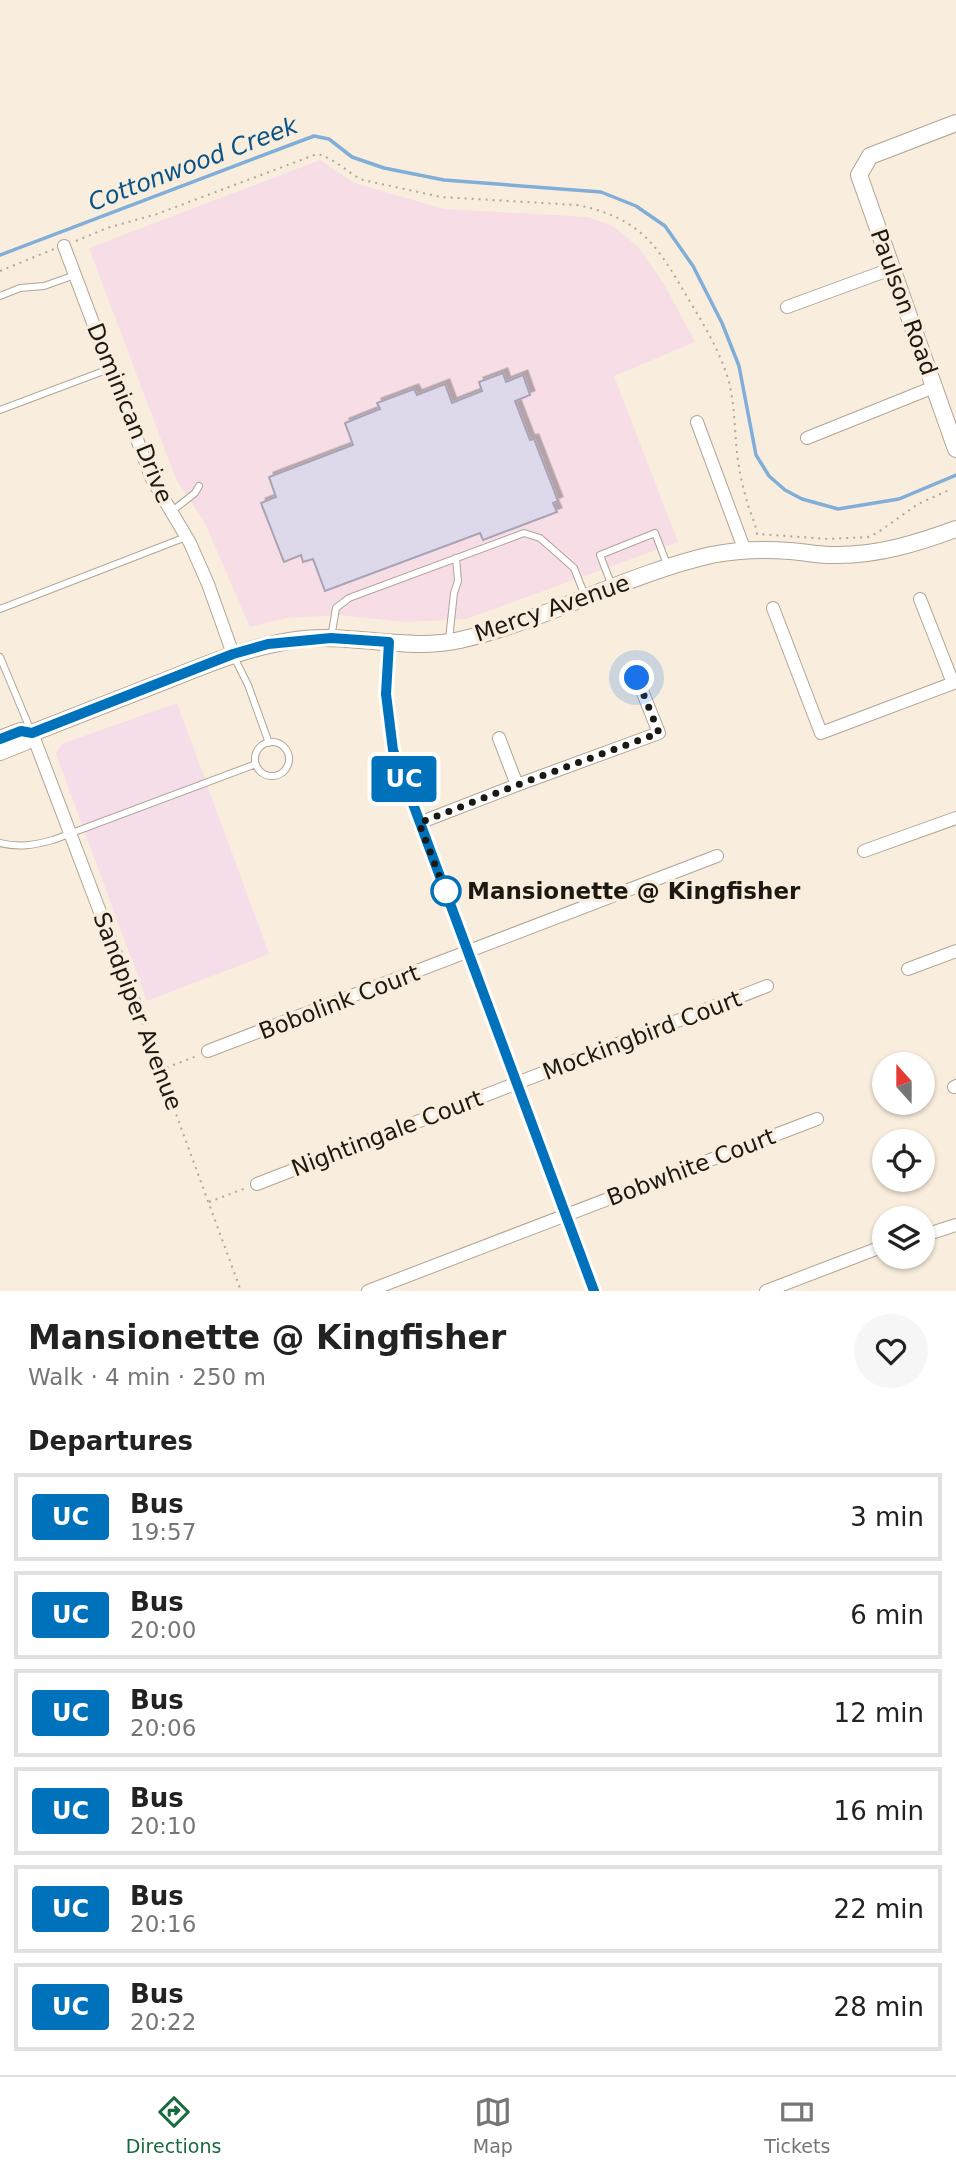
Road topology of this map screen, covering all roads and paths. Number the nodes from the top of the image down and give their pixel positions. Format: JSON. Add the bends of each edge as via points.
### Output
{"nodes":[{"id":1,"x":956,"y":123,"type":"edge"},
{"id":2,"x":64,"y":246,"type":"junction"},
{"id":3,"x":891,"y":269,"type":"junction"},
{"id":4,"x":0,"y":271,"type":"edge"},
{"id":5,"x":75,"y":275,"type":"junction"},
{"id":6,"x":0,"y":296,"type":"edge"},
{"id":7,"x":787,"y":307,"type":"dead end"},
{"id":8,"x":110,"y":368,"type":"junction"},
{"id":9,"x":934,"y":387,"type":"junction"},
{"id":10,"x":0,"y":410,"type":"edge"},
{"id":11,"x":697,"y":422,"type":"dead end"},
{"id":12,"x":807,"y":438,"type":"dead end"},
{"id":13,"x":956,"y":449,"type":"edge"},
{"id":14,"x":200,"y":486,"type":"dead end"},
{"id":15,"x":949,"y":490,"type":"dead end"},
{"id":16,"x":171,"y":512,"type":"junction"},
{"id":17,"x":956,"y":529,"type":"edge"},
{"id":18,"x":186,"y":537,"type":"junction"},
{"id":19,"x":745,"y":551,"type":"junction"},
{"id":20,"x":456,"y":558,"type":"junction"},
{"id":21,"x":668,"y":567,"type":"junction"},
{"id":22,"x":613,"y":588,"type":"junction"},
{"id":23,"x":586,"y":598,"type":"junction"},
{"id":24,"x":920,"y":598,"type":"dead end"},
{"id":25,"x":773,"y":608,"type":"dead end"},
{"id":26,"x":0,"y":609,"type":"edge"},
{"id":27,"x":331,"y":638,"type":"junction"},
{"id":28,"x":389,"y":642,"type":"junction"},
{"id":29,"x":449,"y":642,"type":"junction"},
{"id":30,"x":233,"y":654,"type":"junction"},
{"id":31,"x":0,"y":657,"type":"edge"},
{"id":32,"x":637,"y":678,"type":"dead end"},
{"id":33,"x":10,"y":681,"type":"junction"},
{"id":34,"x":954,"y":682,"type":"edge"},
{"id":35,"x":0,"y":685,"type":"edge"},
{"id":36,"x":32,"y":733,"type":"junction"},
{"id":37,"x":499,"y":738,"type":"dead end"},
{"id":38,"x":0,"y":739,"type":"edge"},
{"id":39,"x":269,"y":743,"type":"junction"},
{"id":40,"x":0,"y":752,"type":"edge"},
{"id":41,"x":256,"y":764,"type":"junction"},
{"id":42,"x":517,"y":785,"type":"junction"},
{"id":43,"x":956,"y":818,"type":"edge"},
{"id":44,"x":419,"y":823,"type":"junction"},
{"id":45,"x":71,"y":834,"type":"junction"},
{"id":46,"x":0,"y":843,"type":"edge"},
{"id":47,"x":864,"y":851,"type":"dead end"},
{"id":48,"x":717,"y":856,"type":"dead end"},
{"id":49,"x":956,"y":951,"type":"edge"},
{"id":50,"x":469,"y":952,"type":"junction"},
{"id":51,"x":908,"y":969,"type":"dead end"},
{"id":52,"x":767,"y":986,"type":"dead end"},
{"id":53,"x":135,"y":1004,"type":"joint"},
{"id":54,"x":208,"y":1052,"type":"joint"},
{"id":55,"x":160,"y":1070,"type":"junction"},
{"id":56,"x":518,"y":1083,"type":"junction"},
{"id":57,"x":817,"y":1119,"type":"dead end"},
{"id":58,"x":257,"y":1184,"type":"joint"},
{"id":59,"x":209,"y":1202,"type":"junction"},
{"id":60,"x":566,"y":1215,"type":"junction"},
{"id":61,"x":956,"y":1224,"type":"edge"},
{"id":62,"x":935,"y":1231,"type":"edge"},
{"id":63,"x":872,"y":1251,"type":"edge"},
{"id":64,"x":241,"y":1291,"type":"edge"},
{"id":65,"x":368,"y":1291,"type":"edge"},
{"id":66,"x":594,"y":1291,"type":"edge"},
{"id":67,"x":766,"y":1291,"type":"edge"}],
"edges":[{"from":1,"to":3,"type":"street","name":"Paulson Road","via":[[870,156],[859,175]]},
{"from":2,"to":4,"type":"path"},
{"from":2,"to":5,"type":"street","name":"Dominican Drive"},
{"from":2,"to":15,"type":"path","via":[[317,153],[363,180],[441,197],[594,208],[628,223],[654,245],[714,342],[729,382],[739,467],[757,534],[868,537]]},
{"from":3,"to":7,"type":"street"},
{"from":3,"to":9,"type":"street","name":"Paulson Road"},
{"from":5,"to":6,"type":"lane"},
{"from":5,"to":8,"type":"street","name":"Dominican Drive"},
{"from":8,"to":10,"type":"lane"},
{"from":8,"to":16,"type":"street","name":"Dominican Drive","via":[[152,479]]},
{"from":9,"to":12,"type":"street"},
{"from":9,"to":13,"type":"street","name":"Paulson Road"},
{"from":11,"to":19,"type":"street"},
{"from":14,"to":16,"type":"lane"},
{"from":16,"to":18,"type":"street","name":"Dominican Drive"},
{"from":17,"to":19,"type":"street","name":"Mercy Avenue","via":[[876,553]]},
{"from":18,"to":26,"type":"lane"},
{"from":18,"to":30,"type":"street","name":"Dominican Drive"},
{"from":19,"to":21,"type":"street","name":"Mercy Avenue"},
{"from":20,"to":23,"type":"lane","via":[[524,533],[540,538],[574,568]]},
{"from":20,"to":27,"type":"lane","via":[[349,598],[336,608]]},
{"from":20,"to":29,"type":"lane","via":[[458,581]]},
{"from":21,"to":22,"type":"street","name":"Mercy Avenue"},
{"from":21,"to":22,"type":"lane","via":[[655,533],[600,555]]},
{"from":22,"to":23,"type":"street","name":"Mercy Avenue"},
{"from":23,"to":29,"type":"street","name":"Mercy Avenue","via":[[492,632]]},
{"from":24,"to":34,"type":"street"},
{"from":25,"to":34,"type":"street","via":[[821,733]]},
{"from":27,"to":28,"type":"street","name":"Mercy Avenue"},
{"from":27,"to":30,"type":"street","name":"Mercy Avenue","via":[[268,644]]},
{"from":28,"to":29,"type":"street","name":"Mercy Avenue"},
{"from":28,"to":44,"type":"street","via":[[386,694],[393,750]]},
{"from":30,"to":36,"type":"street","name":"Mercy Avenue"},
{"from":30,"to":39,"type":"lane"},
{"from":31,"to":33,"type":"lane"},
{"from":32,"to":42,"type":"street","via":[[659,733]]},
{"from":33,"to":35,"type":"lane"},
{"from":33,"to":36,"type":"lane"},
{"from":36,"to":38,"type":"street","name":"Mercy Avenue","via":[[21,731]]},
{"from":36,"to":40,"type":"street","name":"Mercy Avenue","via":[[25,742]]},
{"from":36,"to":45,"type":"street","name":"Sandpiper Avenue"},
{"from":37,"to":42,"type":"street"},
{"from":39,"to":41,"type":"lane","via":[[260,748]]},
{"from":39,"to":41,"type":"lane","via":[[285,748],[287,769],[272,777]]},
{"from":41,"to":45,"type":"lane"},
{"from":42,"to":44,"type":"street"},
{"from":43,"to":47,"type":"street"},
{"from":44,"to":50,"type":"street"},
{"from":45,"to":46,"type":"lane","via":[[31,846]]},
{"from":45,"to":53,"type":"street","name":"Sandpiper Avenue"},
{"from":48,"to":50,"type":"street","name":"Bobolink Court"},
{"from":49,"to":51,"type":"street"},
{"from":50,"to":54,"type":"street","name":"Bobolink Court"},
{"from":50,"to":56,"type":"street"},
{"from":52,"to":56,"type":"street","name":"Mockingbird Court"},
{"from":53,"to":55,"type":"path","name":"Sandpiper Avenue"},
{"from":54,"to":55,"type":"path"},
{"from":55,"to":59,"type":"path","name":"Sandpiper Avenue"},
{"from":56,"to":58,"type":"street","name":"Nightingale Court"},
{"from":56,"to":60,"type":"street"},
{"from":57,"to":60,"type":"street","name":"Bobwhite Court"},
{"from":58,"to":59,"type":"path"},
{"from":59,"to":64,"type":"path","name":"Sandpiper Avenue"},
{"from":60,"to":65,"type":"street","name":"Bobwhite Court"},
{"from":60,"to":66,"type":"street"},
{"from":61,"to":62,"type":"street"},
{"from":63,"to":67,"type":"street"}]}
